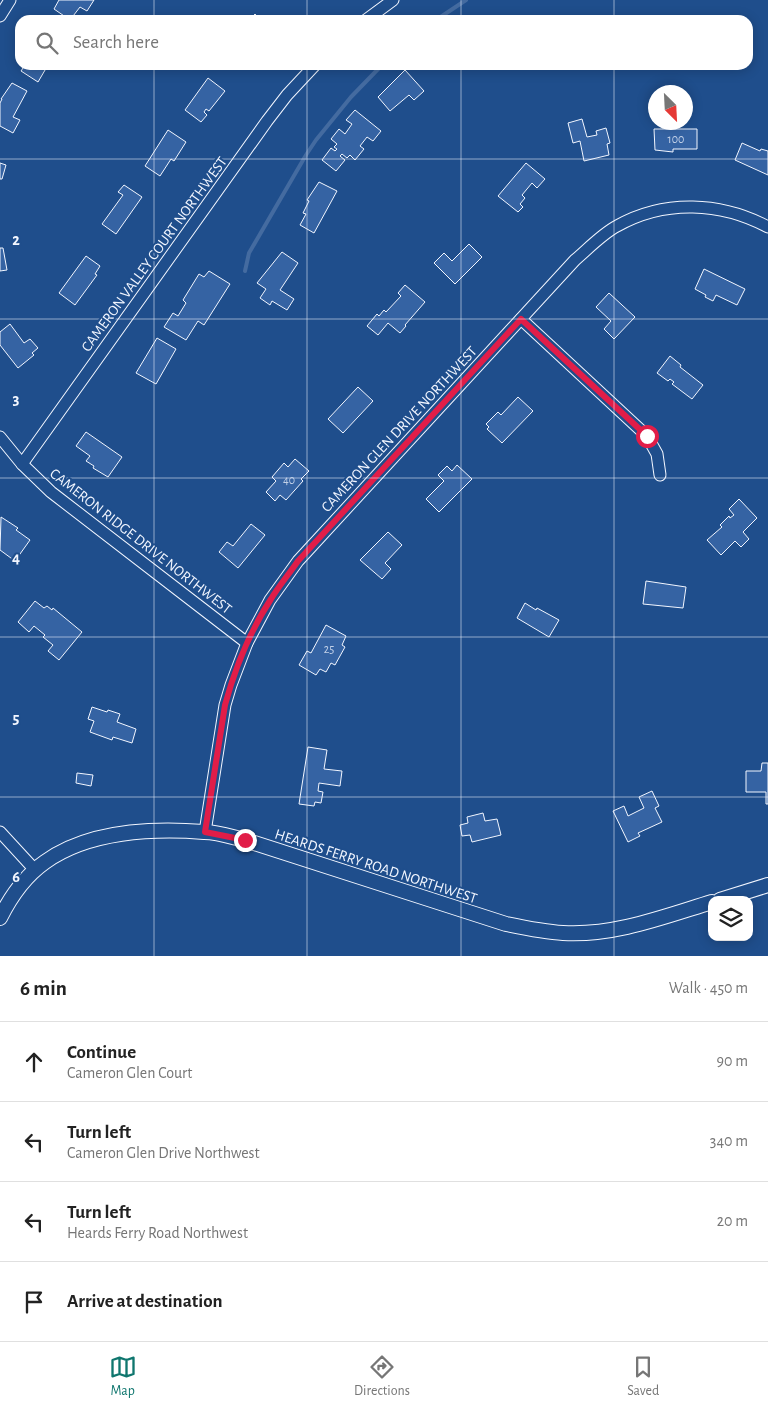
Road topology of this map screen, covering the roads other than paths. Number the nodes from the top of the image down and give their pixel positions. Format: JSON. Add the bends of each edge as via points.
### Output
{"nodes":[{"id":1,"x":10,"y":0,"type":"edge"},
{"id":2,"x":393,"y":0,"type":"edge"},
{"id":3,"x":373,"y":15,"type":"edge"},
{"id":4,"x":0,"y":16,"type":"edge"},
{"id":5,"x":310,"y":70,"type":"edge"},
{"id":6,"x":768,"y":227,"type":"edge"},
{"id":7,"x":521,"y":319,"type":"junction"},
{"id":8,"x":0,"y":437,"type":"edge"},
{"id":9,"x":22,"y":464,"type":"junction"},
{"id":10,"x":660,"y":475,"type":"dead end"},
{"id":11,"x":247,"y":643,"type":"junction"},
{"id":12,"x":0,"y":832,"type":"edge"},
{"id":13,"x":205,"y":832,"type":"junction"},
{"id":14,"x":35,"y":870,"type":"junction"},
{"id":15,"x":768,"y":885,"type":"edge"},
{"id":16,"x":733,"y":896,"type":"edge"},
{"id":17,"x":708,"y":903,"type":"edge"},
{"id":18,"x":0,"y":918,"type":"edge"}],
"edges":[{"from":1,"to":4,"type":"street"},
{"from":2,"to":3,"type":"street"},
{"from":5,"to":9,"type":"street","name":"CAMERON VALLEY COURT NORTHWEST","via":[[267,121]]},
{"from":6,"to":7,"type":"street","name":"CAMERON GLEN DRIVE NORTHWEST","via":[[739,214],[704,206],[669,207],[634,217],[604,234],[575,260]]},
{"from":7,"to":10,"type":"street","via":[[647,436],[657,454]]},
{"from":7,"to":11,"type":"street","name":"CAMERON GLEN DRIVE NORTHWEST","via":[[298,561],[270,600]]},
{"from":8,"to":9,"type":"street","name":"CAMERON RIDGE DRIVE NORTHWEST"},
{"from":9,"to":11,"type":"street","name":"CAMERON RIDGE DRIVE NORTHWEST","via":[[51,492]]},
{"from":11,"to":13,"type":"street","name":"CAMERON GLEN DRIVE NORTHWEST","via":[[225,705]]},
{"from":12,"to":14,"type":"street"},
{"from":13,"to":14,"type":"street","name":"HEARDS FERRY ROAD NORTHWEST","via":[[153,831],[98,838],[62,852]]},
{"from":13,"to":17,"type":"street","name":"HEARDS FERRY ROAD NORTHWEST","via":[[245,840],[506,924],[563,934],[608,931]]},
{"from":14,"to":18,"type":"street","name":"HEARDS FERRY ROAD NORTHWEST","via":[[15,892]]},
{"from":15,"to":16,"type":"street"}]}
